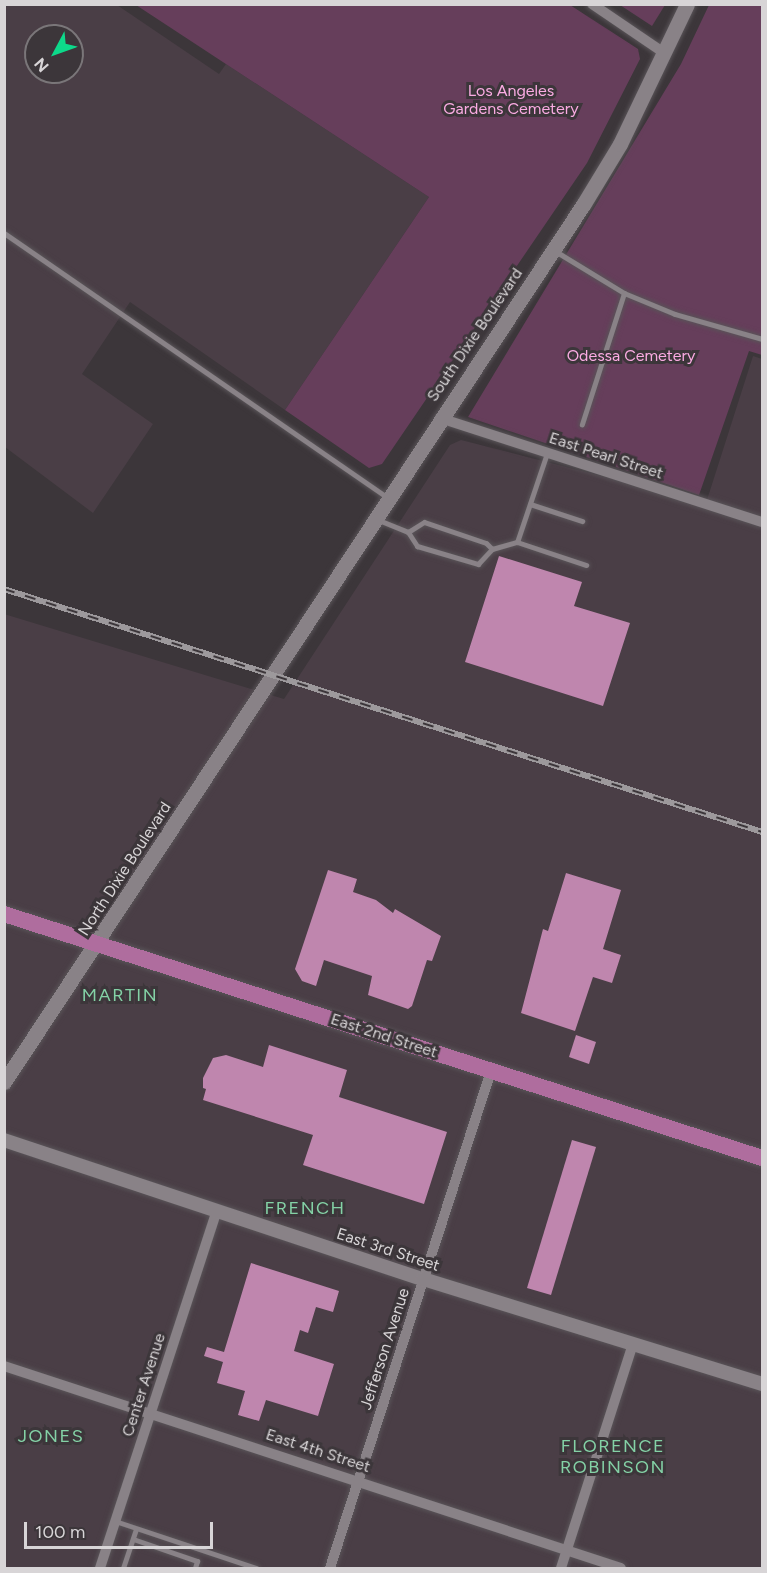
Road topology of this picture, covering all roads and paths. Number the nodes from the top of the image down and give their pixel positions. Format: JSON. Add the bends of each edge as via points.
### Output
{"nodes":[{"id":1,"x":592,"y":4,"type":"edge"},
{"id":2,"x":687,"y":4,"type":"edge"},
{"id":3,"x":664,"y":53,"type":"junction"},
{"id":4,"x":4,"y":233,"type":"edge"},
{"id":5,"x":553,"y":250,"type":"junction"},
{"id":6,"x":624,"y":293,"type":"junction"},
{"id":7,"x":762,"y":339,"type":"edge"},
{"id":8,"x":440,"y":418,"type":"junction"},
{"id":9,"x":582,"y":424,"type":"dead end"},
{"id":10,"x":547,"y":453,"type":"junction"},
{"id":11,"x":389,"y":497,"type":"junction"},
{"id":12,"x":530,"y":504,"type":"junction"},
{"id":13,"x":375,"y":519,"type":"junction"},
{"id":14,"x":582,"y":521,"type":"dead end"},
{"id":15,"x":762,"y":522,"type":"edge"},
{"id":16,"x":408,"y":532,"type":"junction"},
{"id":17,"x":517,"y":542,"type":"junction"},
{"id":18,"x":492,"y":549,"type":"junction"},
{"id":19,"x":585,"y":565,"type":"dead end"},
{"id":20,"x":274,"y":675,"type":"joint"},
{"id":21,"x":4,"y":914,"type":"edge"},
{"id":22,"x":98,"y":944,"type":"junction"},
{"id":23,"x":491,"y":1071,"type":"junction"},
{"id":24,"x":4,"y":1082,"type":"edge"},
{"id":25,"x":4,"y":1140,"type":"edge"},
{"id":26,"x":762,"y":1158,"type":"edge"},
{"id":27,"x":217,"y":1211,"type":"junction"},
{"id":28,"x":423,"y":1279,"type":"junction"},
{"id":29,"x":633,"y":1344,"type":"junction"},
{"id":30,"x":4,"y":1366,"type":"edge"},
{"id":31,"x":762,"y":1384,"type":"edge"},
{"id":32,"x":151,"y":1413,"type":"junction"},
{"id":33,"x":358,"y":1480,"type":"junction"},
{"id":34,"x":115,"y":1521,"type":"junction"},
{"id":35,"x":136,"y":1529,"type":"junction"},
{"id":36,"x":133,"y":1539,"type":"junction"},
{"id":37,"x":201,"y":1550,"type":"junction"},
{"id":38,"x":567,"y":1551,"type":"junction"},
{"id":39,"x":197,"y":1561,"type":"junction"},
{"id":40,"x":615,"y":1568,"type":"edge"},
{"id":41,"x":100,"y":1569,"type":"edge"},
{"id":42,"x":123,"y":1569,"type":"edge"},
{"id":43,"x":195,"y":1569,"type":"edge"},
{"id":44,"x":256,"y":1569,"type":"edge"},
{"id":45,"x":330,"y":1569,"type":"edge"},
{"id":46,"x":561,"y":1569,"type":"edge"}],
"edges":[{"from":1,"to":3,"type":"street"},
{"from":2,"to":3,"type":"main road","name":"South Dixie Boulevard"},
{"from":3,"to":5,"type":"main road","name":"South Dixie Boulevard","via":[[605,170]]},
{"from":4,"to":11,"type":"lane"},
{"from":5,"to":6,"type":"lane"},
{"from":5,"to":8,"type":"main road","name":"South Dixie Boulevard"},
{"from":6,"to":7,"type":"lane","via":[[675,314]]},
{"from":6,"to":9,"type":"lane"},
{"from":8,"to":10,"type":"street","name":"East Pearl Street"},
{"from":8,"to":11,"type":"main road","name":"South Dixie Boulevard"},
{"from":10,"to":12,"type":"lane"},
{"from":10,"to":15,"type":"street","name":"East Pearl Street"},
{"from":11,"to":13,"type":"main road","name":"South Dixie Boulevard"},
{"from":12,"to":14,"type":"lane"},
{"from":12,"to":17,"type":"lane"},
{"from":13,"to":16,"type":"lane"},
{"from":13,"to":20,"type":"main road","name":"South Dixie Boulevard"},
{"from":16,"to":18,"type":"lane","via":[[424,522],[486,543]]},
{"from":16,"to":18,"type":"lane","via":[[417,546],[478,564]]},
{"from":17,"to":18,"type":"lane"},
{"from":17,"to":19,"type":"lane"},
{"from":20,"to":22,"type":"main road","name":"North Dixie Boulevard"},
{"from":21,"to":22,"type":"main road","name":"East 2nd Street"},
{"from":22,"to":23,"type":"main road","name":"East 2nd Street"},
{"from":22,"to":24,"type":"main road","name":"North Dixie Boulevard"},
{"from":23,"to":26,"type":"main road","name":"East 2nd Street"},
{"from":23,"to":28,"type":"street","name":"Jefferson Avenue"},
{"from":25,"to":27,"type":"street","name":"East 3rd Street"},
{"from":27,"to":28,"type":"street","name":"East 3rd Street"},
{"from":27,"to":32,"type":"street","name":"Center Avenue"},
{"from":28,"to":29,"type":"street","name":"East 3rd Street"},
{"from":28,"to":33,"type":"street","name":"Jefferson Avenue"},
{"from":29,"to":31,"type":"street","name":"East 3rd Street"},
{"from":29,"to":38,"type":"street"},
{"from":30,"to":32,"type":"street","name":"East 4th Street"},
{"from":32,"to":33,"type":"street","name":"East 4th Street"},
{"from":32,"to":34,"type":"street","name":"Center Avenue"},
{"from":33,"to":38,"type":"street","name":"East 4th Street"},
{"from":33,"to":45,"type":"street","name":"Jefferson Avenue"},
{"from":34,"to":35,"type":"lane"},
{"from":34,"to":41,"type":"street","name":"Center Avenue"},
{"from":35,"to":36,"type":"lane"},
{"from":35,"to":37,"type":"lane"},
{"from":36,"to":39,"type":"lane"},
{"from":36,"to":42,"type":"lane"},
{"from":37,"to":39,"type":"lane"},
{"from":37,"to":44,"type":"lane"},
{"from":38,"to":40,"type":"street","name":"East 4th Street"},
{"from":38,"to":46,"type":"street"},
{"from":39,"to":43,"type":"lane"}]}
